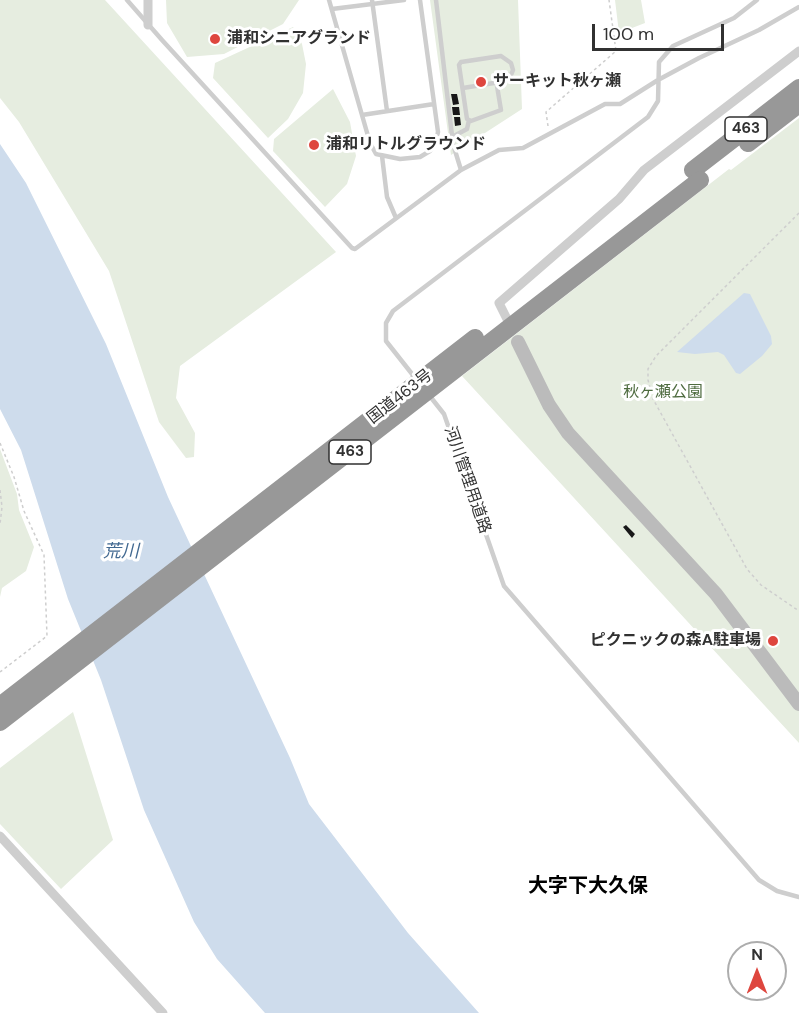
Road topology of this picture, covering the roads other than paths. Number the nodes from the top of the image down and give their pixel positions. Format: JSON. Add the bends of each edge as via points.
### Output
{"nodes":[{"id":1,"x":128,"y":0,"type":"edge"},
{"id":2,"x":148,"y":0,"type":"edge"},
{"id":3,"x":329,"y":0,"type":"edge"},
{"id":4,"x":404,"y":0,"type":"edge"},
{"id":5,"x":420,"y":0,"type":"edge"},
{"id":6,"x":436,"y":0,"type":"edge"},
{"id":7,"x":757,"y":0,"type":"edge"},
{"id":8,"x":373,"y":2,"type":"edge"},
{"id":9,"x":799,"y":7,"type":"edge"},
{"id":10,"x":332,"y":9,"type":"junction"},
{"id":11,"x":148,"y":25,"type":"junction"},
{"id":12,"x":799,"y":51,"type":"edge"},
{"id":13,"x":658,"y":81,"type":"junction"},
{"id":14,"x":500,"y":82,"type":"junction"},
{"id":15,"x":463,"y":88,"type":"junction"},
{"id":16,"x":799,"y":88,"type":"edge"},
{"id":17,"x":434,"y":104,"type":"junction"},
{"id":18,"x":799,"y":104,"type":"edge"},
{"id":19,"x":387,"y":111,"type":"junction"},
{"id":20,"x":362,"y":114,"type":"junction"},
{"id":21,"x":469,"y":120,"type":"junction"},
{"id":22,"x":452,"y":137,"type":"junction"},
{"id":23,"x":382,"y":156,"type":"junction"},
{"id":24,"x":461,"y":170,"type":"junction"},
{"id":25,"x":696,"y":175,"type":"junction"},
{"id":26,"x":396,"y":218,"type":"junction"},
{"id":27,"x":518,"y":342,"type":"joint"},
{"id":28,"x":799,"y":704,"type":"edge"},
{"id":29,"x":0,"y":706,"type":"edge"},
{"id":30,"x":0,"y":722,"type":"edge"},
{"id":31,"x":0,"y":836,"type":"edge"},
{"id":32,"x":799,"y":897,"type":"edge"},
{"id":33,"x":163,"y":1013,"type":"edge"}],
"edges":[{"from":1,"to":11,"type":"lane"},
{"from":2,"to":11,"type":"street"},
{"from":3,"to":10,"type":"lane"},
{"from":4,"to":8,"type":"lane"},
{"from":5,"to":17,"type":"lane"},
{"from":6,"to":22,"type":"lane"},
{"from":7,"to":13,"type":"lane","name":"河川管理用道路","via":[[734,18],[673,46],[659,62]]},
{"from":8,"to":10,"type":"lane"},
{"from":8,"to":19,"type":"lane"},
{"from":9,"to":13,"type":"lane"},
{"from":10,"to":20,"type":"lane"},
{"from":11,"to":26,"type":"lane","via":[[352,248],[358,248]]},
{"from":12,"to":27,"type":"street","via":[[644,170],[619,199],[499,303]]},
{"from":13,"to":24,"type":"lane","via":[[620,104],[605,104],[524,148],[499,150]]},
{"from":13,"to":32,"type":"lane","name":"河川管理用道路","via":[[658,101],[648,117],[393,311],[386,323],[386,341],[444,414],[504,586],[759,880],[777,891]]},
{"from":14,"to":15,"type":"lane"},
{"from":14,"to":15,"type":"lane","via":[[507,80],[513,70],[507,58],[465,60],[459,65]]},
{"from":14,"to":21,"type":"lane","via":[[497,86],[501,110]]},
{"from":15,"to":21,"type":"lane"},
{"from":16,"to":25,"type":"highway","name":"国道463号","number":"463"},
{"from":17,"to":19,"type":"lane"},
{"from":17,"to":23,"type":"lane","via":[[438,132],[430,151],[420,157]]},
{"from":18,"to":25,"type":"highway","name":"国道463号","number":"463"},
{"from":19,"to":20,"type":"lane"},
{"from":20,"to":23,"type":"lane","via":[[370,142],[376,154]]},
{"from":21,"to":22,"type":"lane","via":[[467,129]]},
{"from":22,"to":24,"type":"lane"},
{"from":23,"to":26,"type":"lane","via":[[387,197]]},
{"from":24,"to":26,"type":"lane"},
{"from":25,"to":29,"type":"highway","name":"国道463号","number":"463","bridge":true},
{"from":25,"to":30,"type":"highway","name":"国道463号","number":"463","bridge":true},
{"from":27,"to":28,"type":"street","via":[[549,405],[568,433],[716,594]]},
{"from":31,"to":33,"type":"street"}]}
